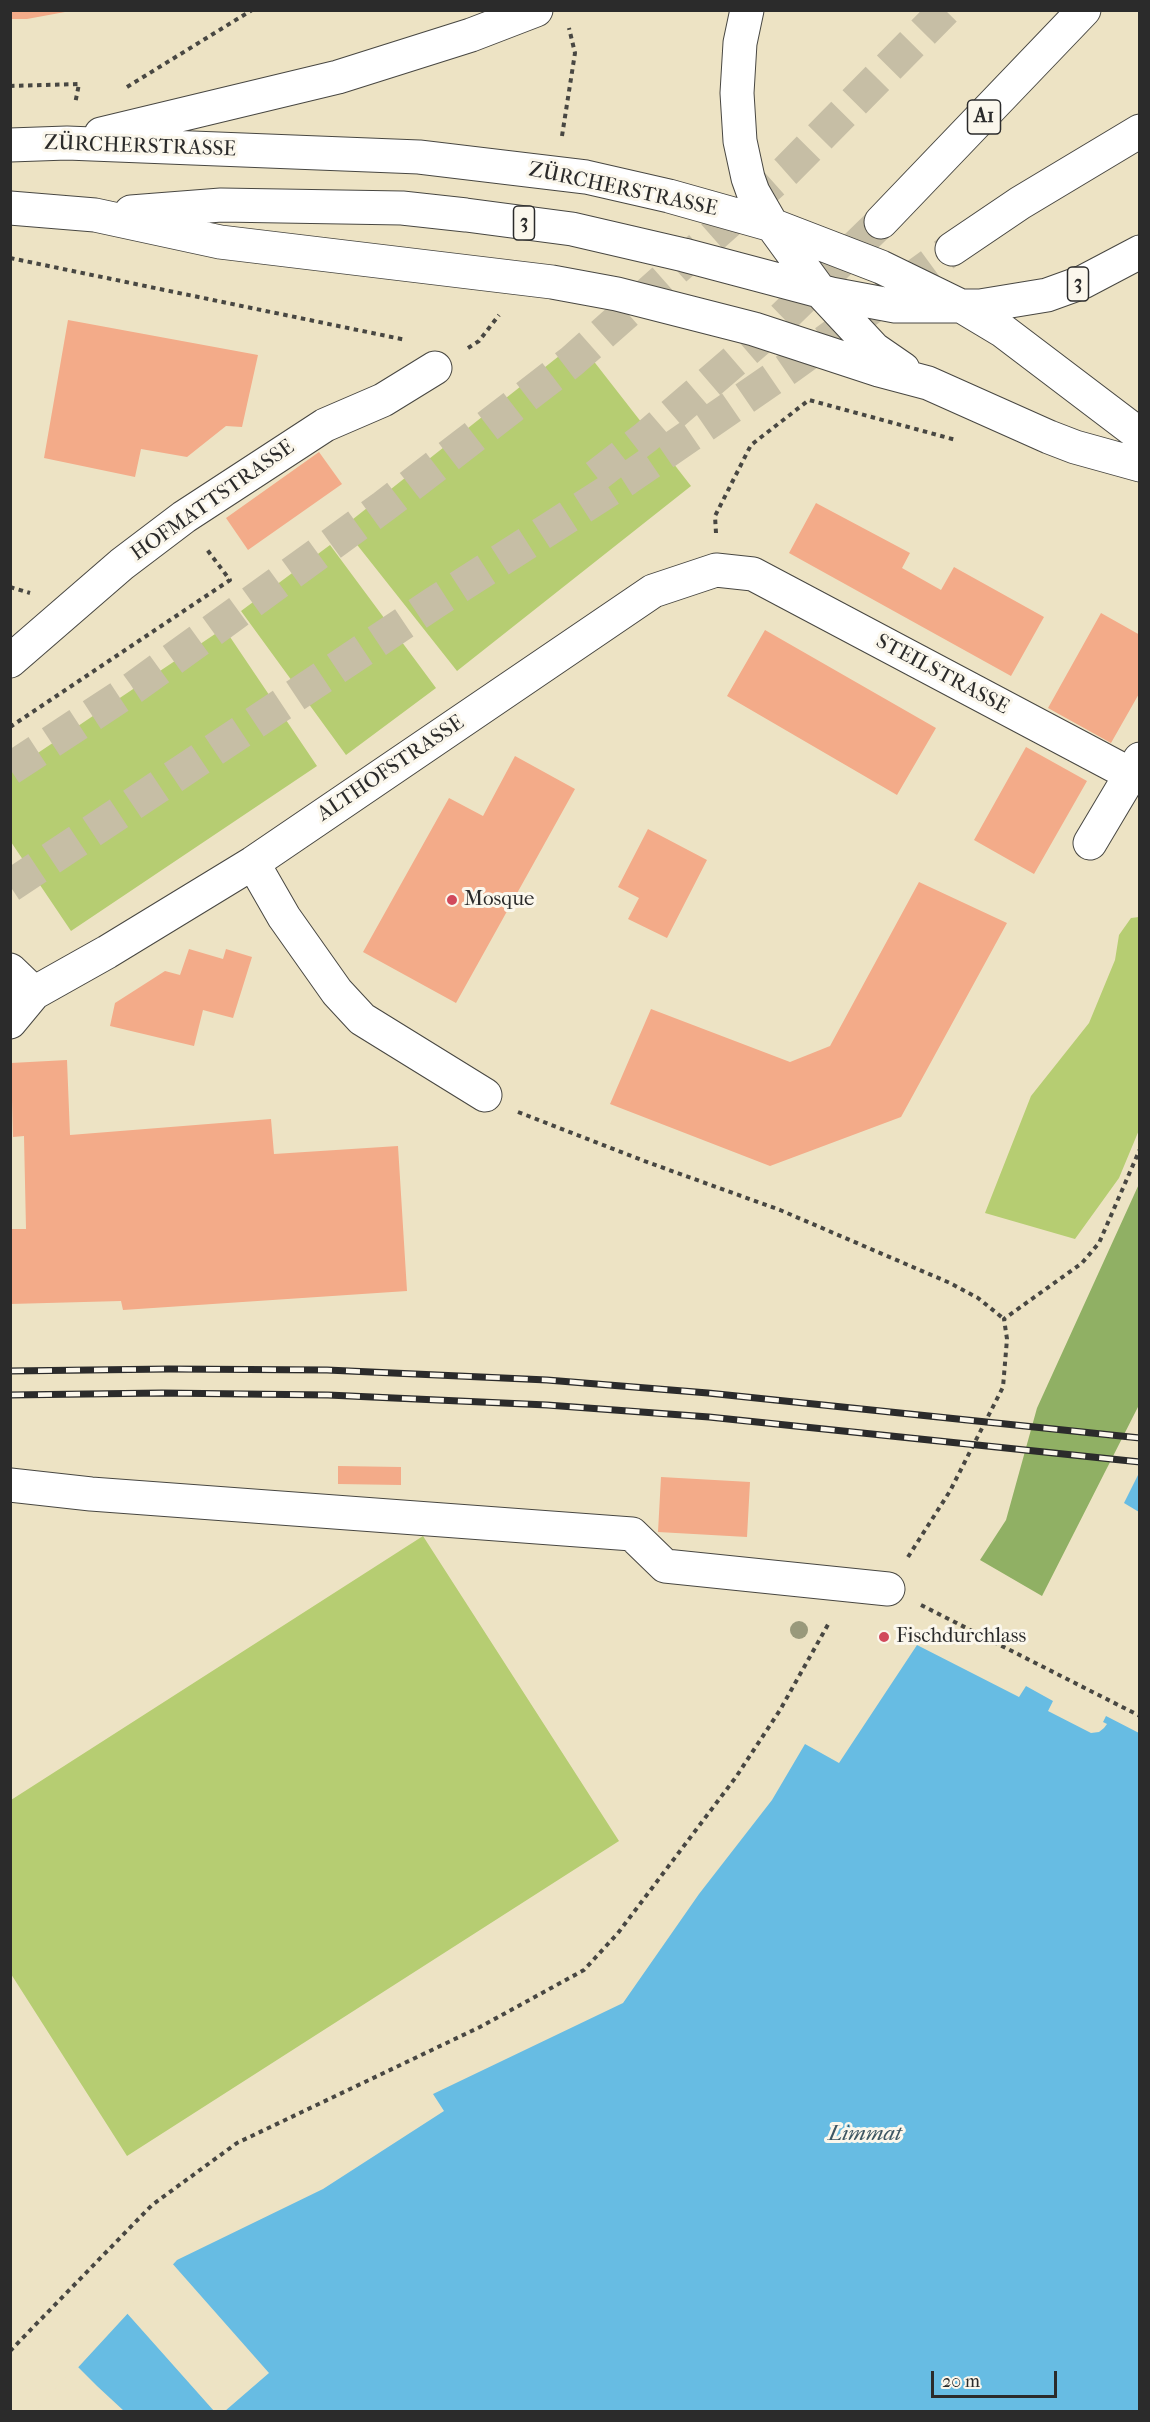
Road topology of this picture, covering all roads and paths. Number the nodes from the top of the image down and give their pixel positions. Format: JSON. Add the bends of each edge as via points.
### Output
{"nodes":[{"id":1,"x":252,"y":10,"type":"edge"},
{"id":2,"x":747,"y":10,"type":"edge"},
{"id":3,"x":1084,"y":10,"type":"edge"},
{"id":4,"x":528,"y":13,"type":"edge"},
{"id":5,"x":567,"y":22,"type":"dead end"},
{"id":6,"x":10,"y":86,"type":"edge"},
{"id":7,"x":122,"y":92,"type":"dead end"},
{"id":8,"x":1140,"y":131,"type":"edge"},
{"id":9,"x":562,"y":139,"type":"dead end"},
{"id":10,"x":68,"y":143,"type":"junction"},
{"id":11,"x":10,"y":145,"type":"edge"},
{"id":12,"x":10,"y":208,"type":"edge"},
{"id":13,"x":94,"y":215,"type":"junction"},
{"id":14,"x":881,"y":222,"type":"tunnel mouth"},
{"id":15,"x":772,"y":225,"type":"junction"},
{"id":16,"x":952,"y":249,"type":"tunnel mouth"},
{"id":17,"x":1140,"y":252,"type":"edge"},
{"id":18,"x":10,"y":258,"type":"edge"},
{"id":19,"x":820,"y":291,"type":"junction"},
{"id":20,"x":506,"y":306,"type":"dead end"},
{"id":21,"x":963,"y":307,"type":"junction"},
{"id":22,"x":435,"y":368,"type":"junction"},
{"id":23,"x":928,"y":383,"type":"junction"},
{"id":24,"x":1140,"y":435,"type":"edge"},
{"id":25,"x":965,"y":443,"type":"dead end"},
{"id":26,"x":1140,"y":465,"type":"edge"},
{"id":27,"x":184,"y":517,"type":"junction"},
{"id":28,"x":716,"y":570,"type":"junction"},
{"id":29,"x":753,"y":574,"type":"joint"},
{"id":30,"x":10,"y":661,"type":"edge"},
{"id":31,"x":10,"y":727,"type":"edge"},
{"id":32,"x":1136,"y":767,"type":"edge"},
{"id":33,"x":1090,"y":843,"type":"dead end"},
{"id":34,"x":253,"y":863,"type":"junction"},
{"id":35,"x":10,"y":970,"type":"edge"},
{"id":36,"x":34,"y":993,"type":"junction"},
{"id":37,"x":10,"y":1022,"type":"edge"},
{"id":38,"x":484,"y":1095,"type":"joint"},
{"id":39,"x":1140,"y":1149,"type":"edge"},
{"id":40,"x":1004,"y":1319,"type":"junction"},
{"id":41,"x":10,"y":1485,"type":"edge"},
{"id":42,"x":888,"y":1589,"type":"junction"},
{"id":43,"x":835,"y":1612,"type":"dead end"},
{"id":44,"x":1140,"y":1716,"type":"edge"},
{"id":45,"x":10,"y":2351,"type":"edge"}],
"edges":[{"from":1,"to":7,"type":"path","via":[[129,84]]},
{"from":2,"to":15,"type":"main road","number":"3","via":[[740,43],[737,93],[740,141],[748,178]]},
{"from":3,"to":14,"type":"main road","number":"A1"},
{"from":4,"to":10,"type":"main road","via":[[338,77]]},
{"from":5,"to":9,"type":"path","via":[[575,53]]},
{"from":6,"to":10,"type":"path","via":[[79,84]]},
{"from":8,"to":16,"type":"main road"},
{"from":10,"to":11,"type":"main road","name":"ZÜRCHERSTRASSE"},
{"from":10,"to":15,"type":"main road","name":"ZÜRCHERSTRASSE","via":[[408,157],[498,165],[607,182]]},
{"from":12,"to":13,"type":"main road","number":"3"},
{"from":13,"to":19,"type":"main road","number":"3","via":[[221,205],[402,208],[572,229]]},
{"from":13,"to":23,"type":"main road","number":"3","via":[[220,242],[541,281],[617,294],[754,329]]},
{"from":15,"to":19,"type":"main road","number":"3"},
{"from":15,"to":21,"type":"main road","name":"ZÜRCHERSTRASSE","via":[[881,267]]},
{"from":17,"to":21,"type":"main road","number":"3","via":[[1083,282],[1047,295]]},
{"from":18,"to":22,"type":"path","via":[[413,342]]},
{"from":19,"to":21,"type":"main road","number":"3","via":[[895,306]]},
{"from":19,"to":23,"type":"main road","number":"3","via":[[874,349]]},
{"from":20,"to":22,"type":"path","via":[[479,341]]},
{"from":21,"to":24,"type":"main road","name":"ZÜRCHERSTRASSE","via":[[1003,331]]},
{"from":22,"to":27,"type":"main road","name":"HOFMATTSTRASSE","via":[[383,400],[325,425]]},
{"from":23,"to":26,"type":"main road","number":"3","via":[[1049,437]]},
{"from":25,"to":28,"type":"path","via":[[809,400],[751,445],[715,516]]},
{"from":27,"to":30,"type":"main road","name":"HOFMATTSTRASSE","via":[[122,564]]},
{"from":27,"to":31,"type":"path","via":[[230,580]]},
{"from":28,"to":29,"type":"main road","name":"ALTHOFSTRASSE"},
{"from":28,"to":34,"type":"main road","name":"ALTHOFSTRASSE","via":[[653,591]]},
{"from":29,"to":32,"type":"main road","name":"STEILSTRASSE"},
{"from":32,"to":33,"type":"main road","name":"STEILSTRASSE"},
{"from":34,"to":36,"type":"main road","name":"ALTHOFSTRASSE"},
{"from":34,"to":38,"type":"main road","via":[[284,917],[337,993],[362,1019]]},
{"from":35,"to":36,"type":"main road"},
{"from":36,"to":37,"type":"main road"},
{"from":38,"to":40,"type":"path","via":[[560,1129],[780,1210],[950,1282]]},
{"from":39,"to":40,"type":"path","via":[[1099,1243],[1082,1263]]},
{"from":40,"to":42,"type":"path","via":[[1007,1339],[1003,1387],[950,1491]]},
{"from":41,"to":42,"type":"main road","via":[[632,1534],[665,1566]]},
{"from":42,"to":44,"type":"path"},
{"from":43,"to":45,"type":"path","via":[[780,1710],[736,1777],[618,1933],[584,1970],[480,2027],[237,2143],[152,2205]]}]}
